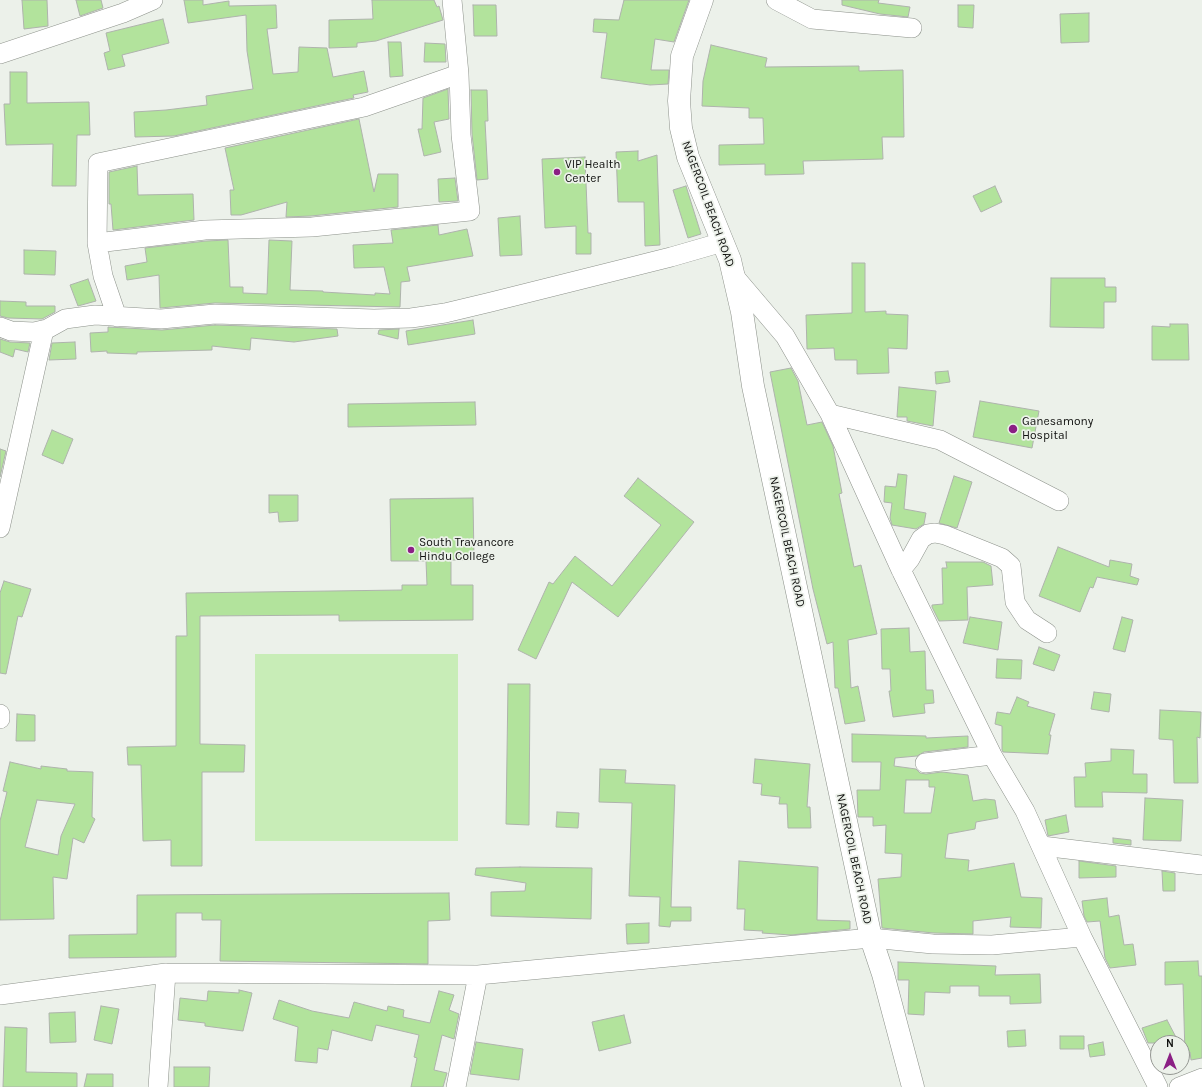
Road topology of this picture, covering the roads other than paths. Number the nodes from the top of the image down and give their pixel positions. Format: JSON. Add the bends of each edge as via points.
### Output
{"nodes":[{"id":1,"x":153,"y":0,"type":"edge"},
{"id":2,"x":452,"y":0,"type":"edge"},
{"id":3,"x":702,"y":0,"type":"edge"},
{"id":4,"x":776,"y":0,"type":"edge"},
{"id":5,"x":123,"y":7,"type":"edge"},
{"id":6,"x":912,"y":28,"type":"dead end"},
{"id":7,"x":0,"y":54,"type":"edge"},
{"id":8,"x":459,"y":74,"type":"junction"},
{"id":9,"x":723,"y":242,"type":"junction"},
{"id":10,"x":97,"y":243,"type":"junction"},
{"id":11,"x":734,"y":276,"type":"junction"},
{"id":12,"x":117,"y":317,"type":"junction"},
{"id":13,"x":0,"y":328,"type":"edge"},
{"id":14,"x":44,"y":330,"type":"junction"},
{"id":15,"x":830,"y":414,"type":"junction"},
{"id":16,"x":1059,"y":501,"type":"dead end"},
{"id":17,"x":0,"y":528,"type":"edge"},
{"id":18,"x":901,"y":570,"type":"junction"},
{"id":19,"x":1047,"y":633,"type":"dead end"},
{"id":20,"x":0,"y":714,"type":"edge"},
{"id":21,"x":0,"y":719,"type":"edge"},
{"id":22,"x":992,"y":755,"type":"junction"},
{"id":23,"x":925,"y":763,"type":"dead end"},
{"id":24,"x":1042,"y":846,"type":"junction"},
{"id":25,"x":1202,"y":865,"type":"edge"},
{"id":26,"x":1082,"y":937,"type":"junction"},
{"id":27,"x":871,"y":938,"type":"junction"},
{"id":28,"x":166,"y":973,"type":"junction"},
{"id":29,"x":478,"y":975,"type":"junction"},
{"id":30,"x":0,"y":995,"type":"edge"},
{"id":31,"x":1202,"y":1078,"type":"edge"},
{"id":32,"x":158,"y":1087,"type":"edge"},
{"id":33,"x":456,"y":1087,"type":"edge"},
{"id":34,"x":913,"y":1087,"type":"edge"},
{"id":35,"x":1158,"y":1087,"type":"edge"},
{"id":36,"x":1179,"y":1087,"type":"edge"}],
"edges":[{"from":1,"to":5,"type":"street"},
{"from":2,"to":8,"type":"street"},
{"from":3,"to":9,"type":"main road","name":"NAGERCOIL BEACH ROAD","via":[[682,56],[680,121],[688,157]]},
{"from":4,"to":6,"type":"street","via":[[812,19]]},
{"from":5,"to":7,"type":"street"},
{"from":8,"to":10,"type":"street","via":[[364,107],[98,163]]},
{"from":8,"to":10,"type":"street","via":[[461,135],[470,211],[312,227],[204,230]]},
{"from":9,"to":11,"type":"main road","name":"NAGERCOIL BEACH ROAD"},
{"from":9,"to":12,"type":"street","via":[[445,314],[374,319],[215,314],[161,319]]},
{"from":10,"to":12,"type":"street","via":[[103,276]]},
{"from":11,"to":15,"type":"street","via":[[785,336]]},
{"from":11,"to":27,"type":"main road","name":"NAGERCOIL BEACH ROAD","via":[[754,386]]},
{"from":12,"to":14,"type":"street","via":[[80,316],[65,319]]},
{"from":13,"to":14,"type":"street","via":[[34,332]]},
{"from":14,"to":17,"type":"street"},
{"from":15,"to":16,"type":"street","via":[[940,440]]},
{"from":15,"to":18,"type":"street"},
{"from":18,"to":19,"type":"street","via":[[921,539],[935,533],[1002,558],[1011,566],[1015,602],[1028,620]]},
{"from":18,"to":22,"type":"street"},
{"from":20,"to":21,"type":"street"},
{"from":22,"to":23,"type":"street"},
{"from":22,"to":24,"type":"street"},
{"from":24,"to":25,"type":"street"},
{"from":24,"to":26,"type":"street"},
{"from":26,"to":27,"type":"street","via":[[992,945],[933,944]]},
{"from":26,"to":35,"type":"street"},
{"from":27,"to":29,"type":"street"},
{"from":27,"to":34,"type":"main road","name":"NAGERCOIL BEACH ROAD"},
{"from":28,"to":29,"type":"street"},
{"from":28,"to":30,"type":"street"},
{"from":28,"to":32,"type":"street"},
{"from":29,"to":33,"type":"street"},
{"from":31,"to":36,"type":"street"}]}
